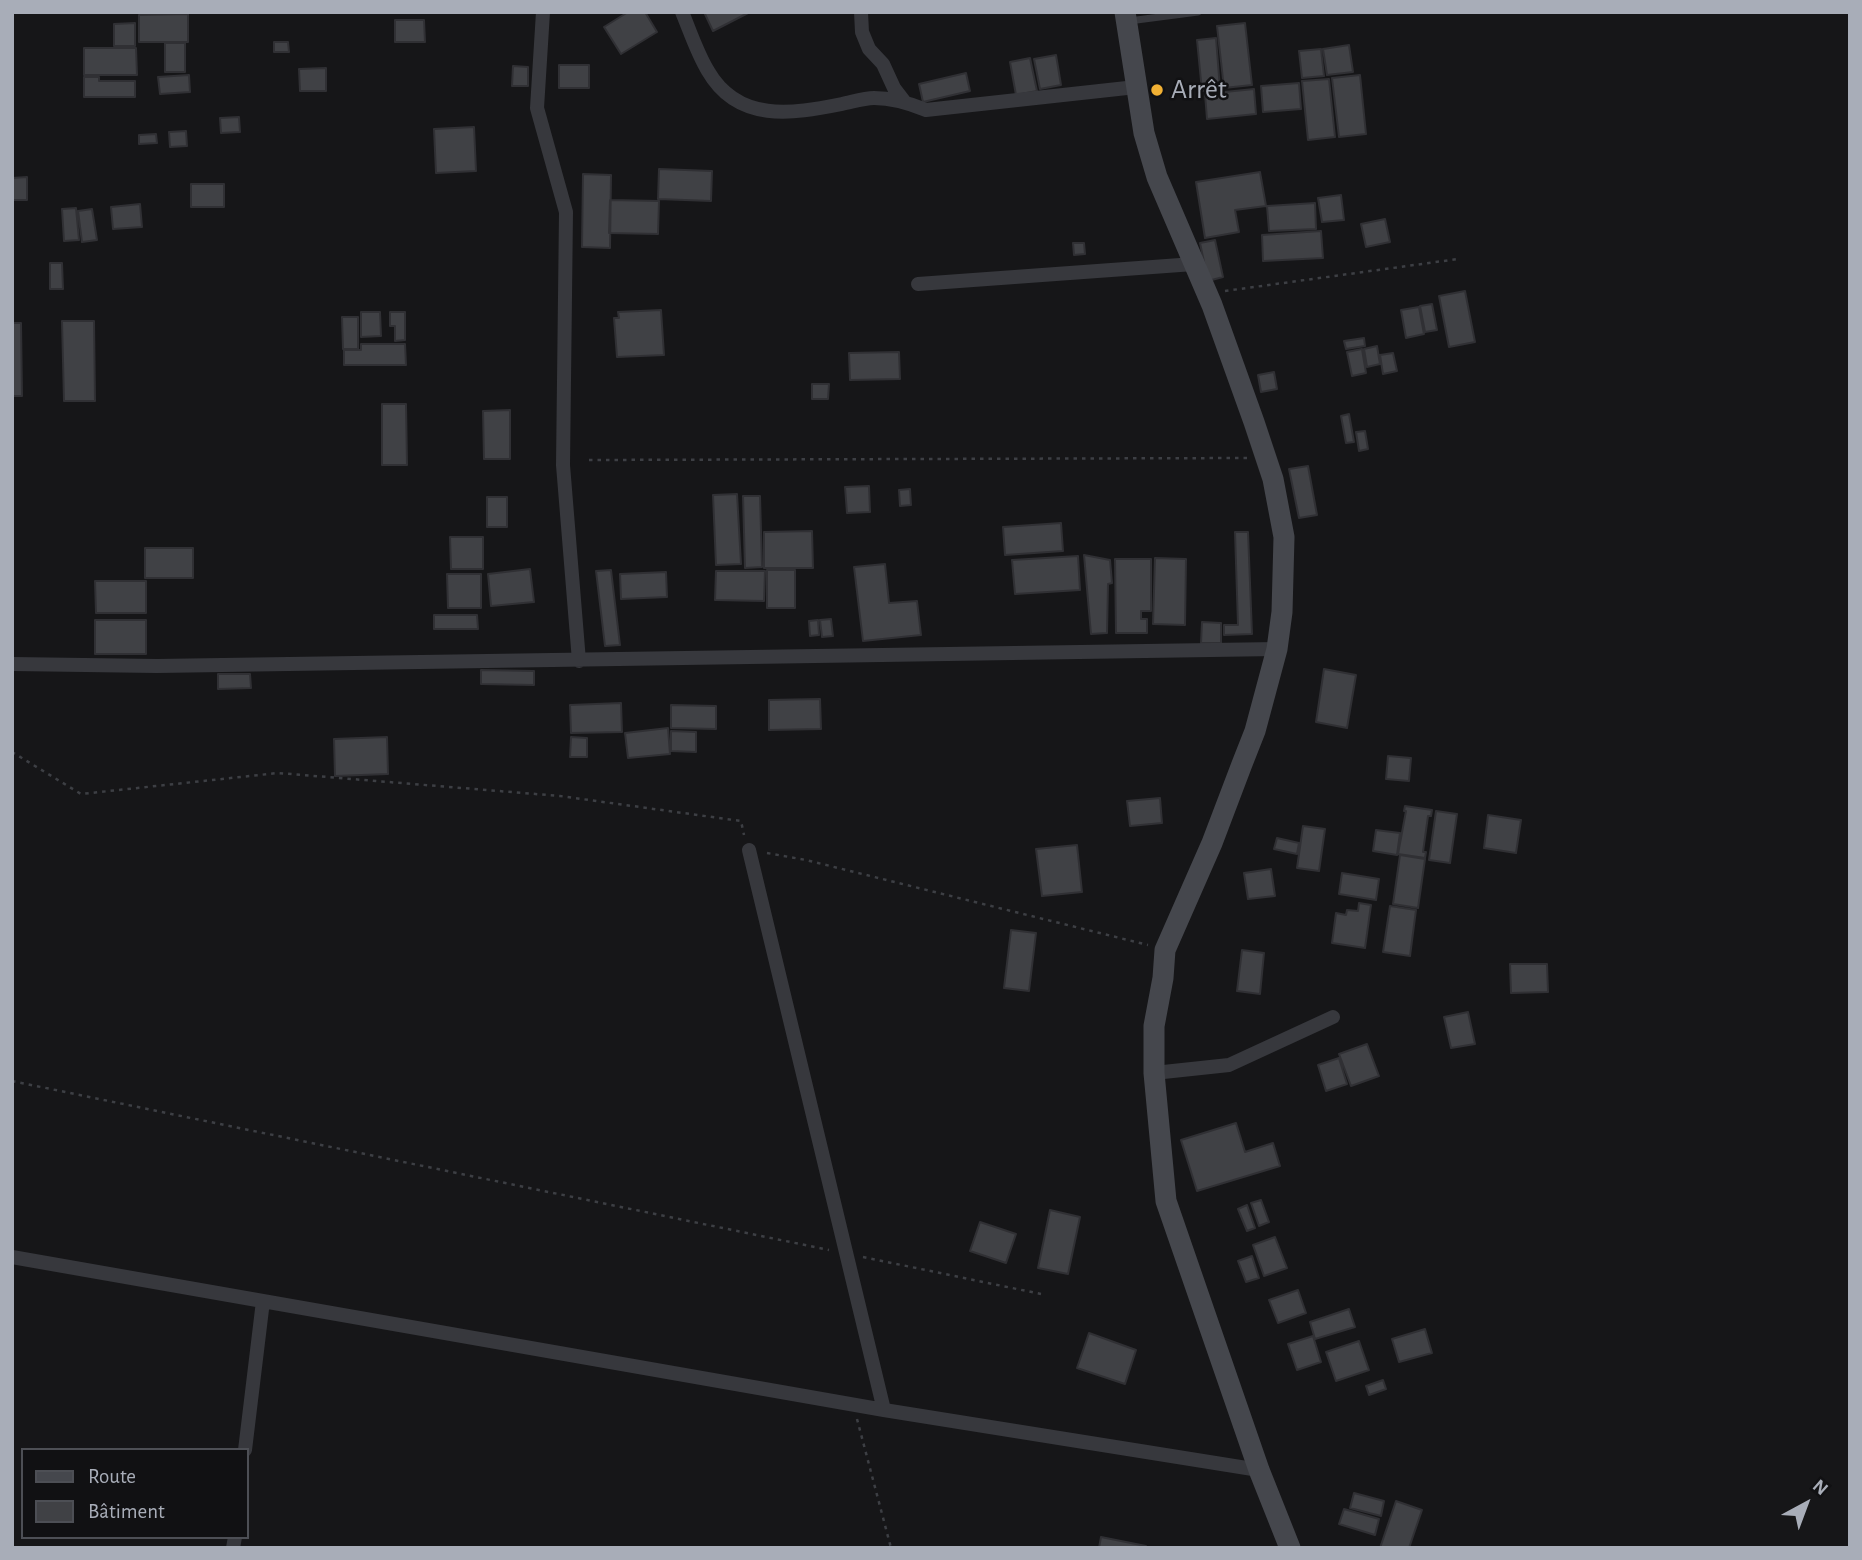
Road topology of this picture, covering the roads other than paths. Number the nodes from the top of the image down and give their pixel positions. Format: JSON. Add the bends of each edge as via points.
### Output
{"nodes":[{"id":1,"x":543,"y":12,"type":"edge"},
{"id":2,"x":682,"y":12,"type":"edge"},
{"id":3,"x":861,"y":12,"type":"edge"},
{"id":4,"x":1198,"y":12,"type":"edge"},
{"id":5,"x":1125,"y":17,"type":"edge"},
{"id":6,"x":1136,"y":87,"type":"junction"},
{"id":7,"x":904,"y":102,"type":"junction"},
{"id":8,"x":1194,"y":264,"type":"junction"},
{"id":9,"x":918,"y":284,"type":"dead end"},
{"id":10,"x":1277,"y":649,"type":"junction"},
{"id":11,"x":579,"y":661,"type":"junction"},
{"id":12,"x":12,"y":664,"type":"edge"},
{"id":13,"x":748,"y":850,"type":"road end"},
{"id":14,"x":1333,"y":1017,"type":"dead end"},
{"id":15,"x":1154,"y":1073,"type":"junction"},
{"id":16,"x":12,"y":1257,"type":"edge"},
{"id":17,"x":263,"y":1301,"type":"junction"},
{"id":18,"x":884,"y":1410,"type":"junction"},
{"id":19,"x":245,"y":1448,"type":"edge"},
{"id":20,"x":1258,"y":1469,"type":"junction"},
{"id":21,"x":1290,"y":1548,"type":"edge"}],
"edges":[{"from":1,"to":11,"type":"street","via":[[537,107],[566,212],[563,465]]},
{"from":2,"to":7,"type":"street","via":[[719,86],[730,98],[759,111],[802,112],[873,98]]},
{"from":3,"to":7,"type":"street","via":[[869,49]]},
{"from":4,"to":5,"type":"lane"},
{"from":5,"to":6,"type":"street"},
{"from":6,"to":7,"type":"street","via":[[926,110]]},
{"from":6,"to":8,"type":"street","via":[[1157,177]]},
{"from":8,"to":9,"type":"street"},
{"from":8,"to":10,"type":"street","via":[[1273,479],[1284,537]]},
{"from":10,"to":11,"type":"street"},
{"from":10,"to":15,"type":"street","via":[[1255,731],[1165,950],[1154,1026]]},
{"from":11,"to":12,"type":"street"},
{"from":13,"to":18,"type":"street"},
{"from":14,"to":15,"type":"street","via":[[1229,1065]]},
{"from":15,"to":20,"type":"street","via":[[1166,1201]]},
{"from":16,"to":17,"type":"street"},
{"from":17,"to":18,"type":"street"},
{"from":17,"to":19,"type":"street"},
{"from":18,"to":20,"type":"street"},
{"from":20,"to":21,"type":"street"}]}
